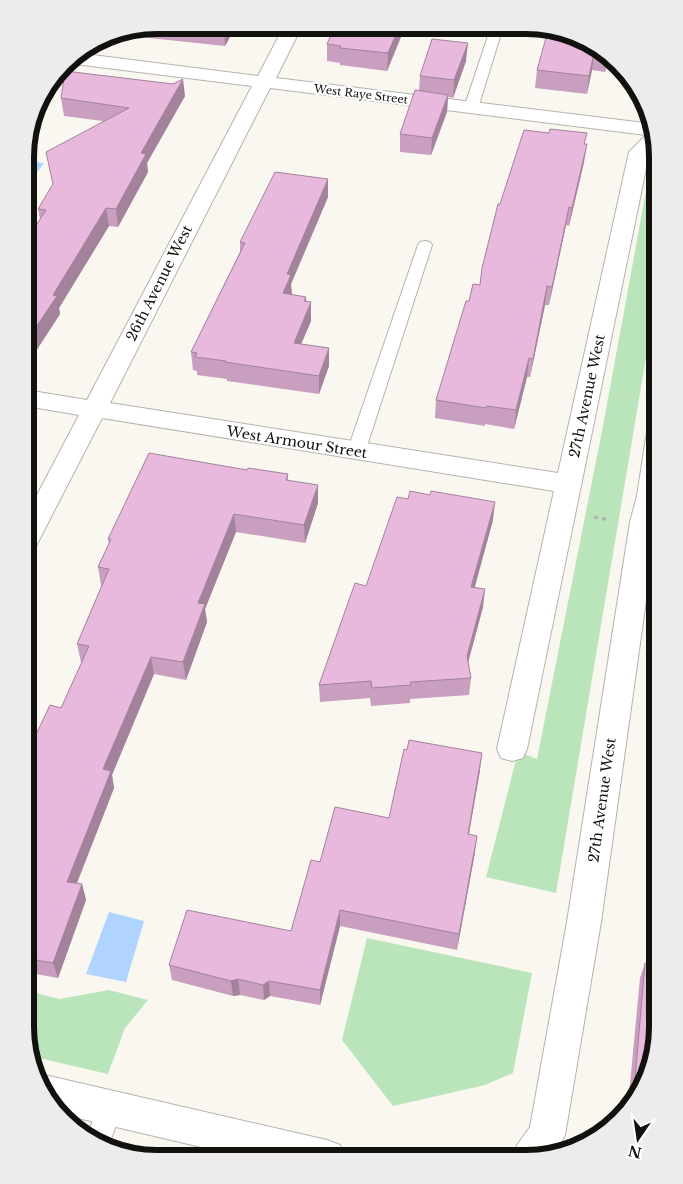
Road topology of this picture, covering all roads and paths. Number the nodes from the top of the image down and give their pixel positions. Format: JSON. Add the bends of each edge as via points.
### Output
{"nodes":[{"id":1,"x":289,"y":34,"type":"edge"},
{"id":2,"x":495,"y":34,"type":"edge"},
{"id":3,"x":81,"y":59,"type":"edge"},
{"id":4,"x":264,"y":81,"type":"junction"},
{"id":5,"x":471,"y":108,"type":"junction"},
{"id":6,"x":646,"y":129,"type":"edge"},
{"id":7,"x":648,"y":143,"type":"edge"},
{"id":8,"x":425,"y":245,"type":"dead end"},
{"id":9,"x":34,"y":399,"type":"edge"},
{"id":10,"x":94,"y":409,"type":"junction"},
{"id":11,"x":356,"y":452,"type":"junction"},
{"id":12,"x":568,"y":484,"type":"junction"},
{"id":13,"x":649,"y":508,"type":"edge"},
{"id":14,"x":587,"y":516,"type":"dead end"},
{"id":15,"x":616,"y":521,"type":"dead end"},
{"id":16,"x":34,"y":525,"type":"edge"},
{"id":17,"x":512,"y":749,"type":"dead end"},
{"id":18,"x":56,"y":1098,"type":"edge"},
{"id":19,"x":104,"y":1124,"type":"edge"},
{"id":20,"x":537,"y":1149,"type":"edge"},
{"id":21,"x":275,"y":1150,"type":"edge"}],
"edges":[{"from":1,"to":4,"type":"street","name":"26th Avenue West"},
{"from":2,"to":5,"type":"lane"},
{"from":3,"to":4,"type":"street","name":"West Raye Street"},
{"from":4,"to":5,"type":"street","name":"West Raye Street"},
{"from":4,"to":10,"type":"street","name":"26th Avenue West"},
{"from":5,"to":6,"type":"street","name":"West Raye Street"},
{"from":7,"to":12,"type":"street","name":"27th Avenue West","via":[[639,152]]},
{"from":8,"to":11,"type":"lane"},
{"from":9,"to":10,"type":"street","name":"West Armour Street"},
{"from":10,"to":11,"type":"street","name":"West Armour Street"},
{"from":10,"to":16,"type":"street","name":"26th Avenue West"},
{"from":11,"to":12,"type":"street","name":"West Armour Street"},
{"from":12,"to":17,"type":"street","name":"27th Avenue West"},
{"from":13,"to":20,"type":"street","name":"27th Avenue West","via":[[643,522],[584,922],[547,1136]]},
{"from":14,"to":15,"type":"path"},
{"from":18,"to":19,"type":"street"},
{"from":19,"to":21,"type":"street"}]}
